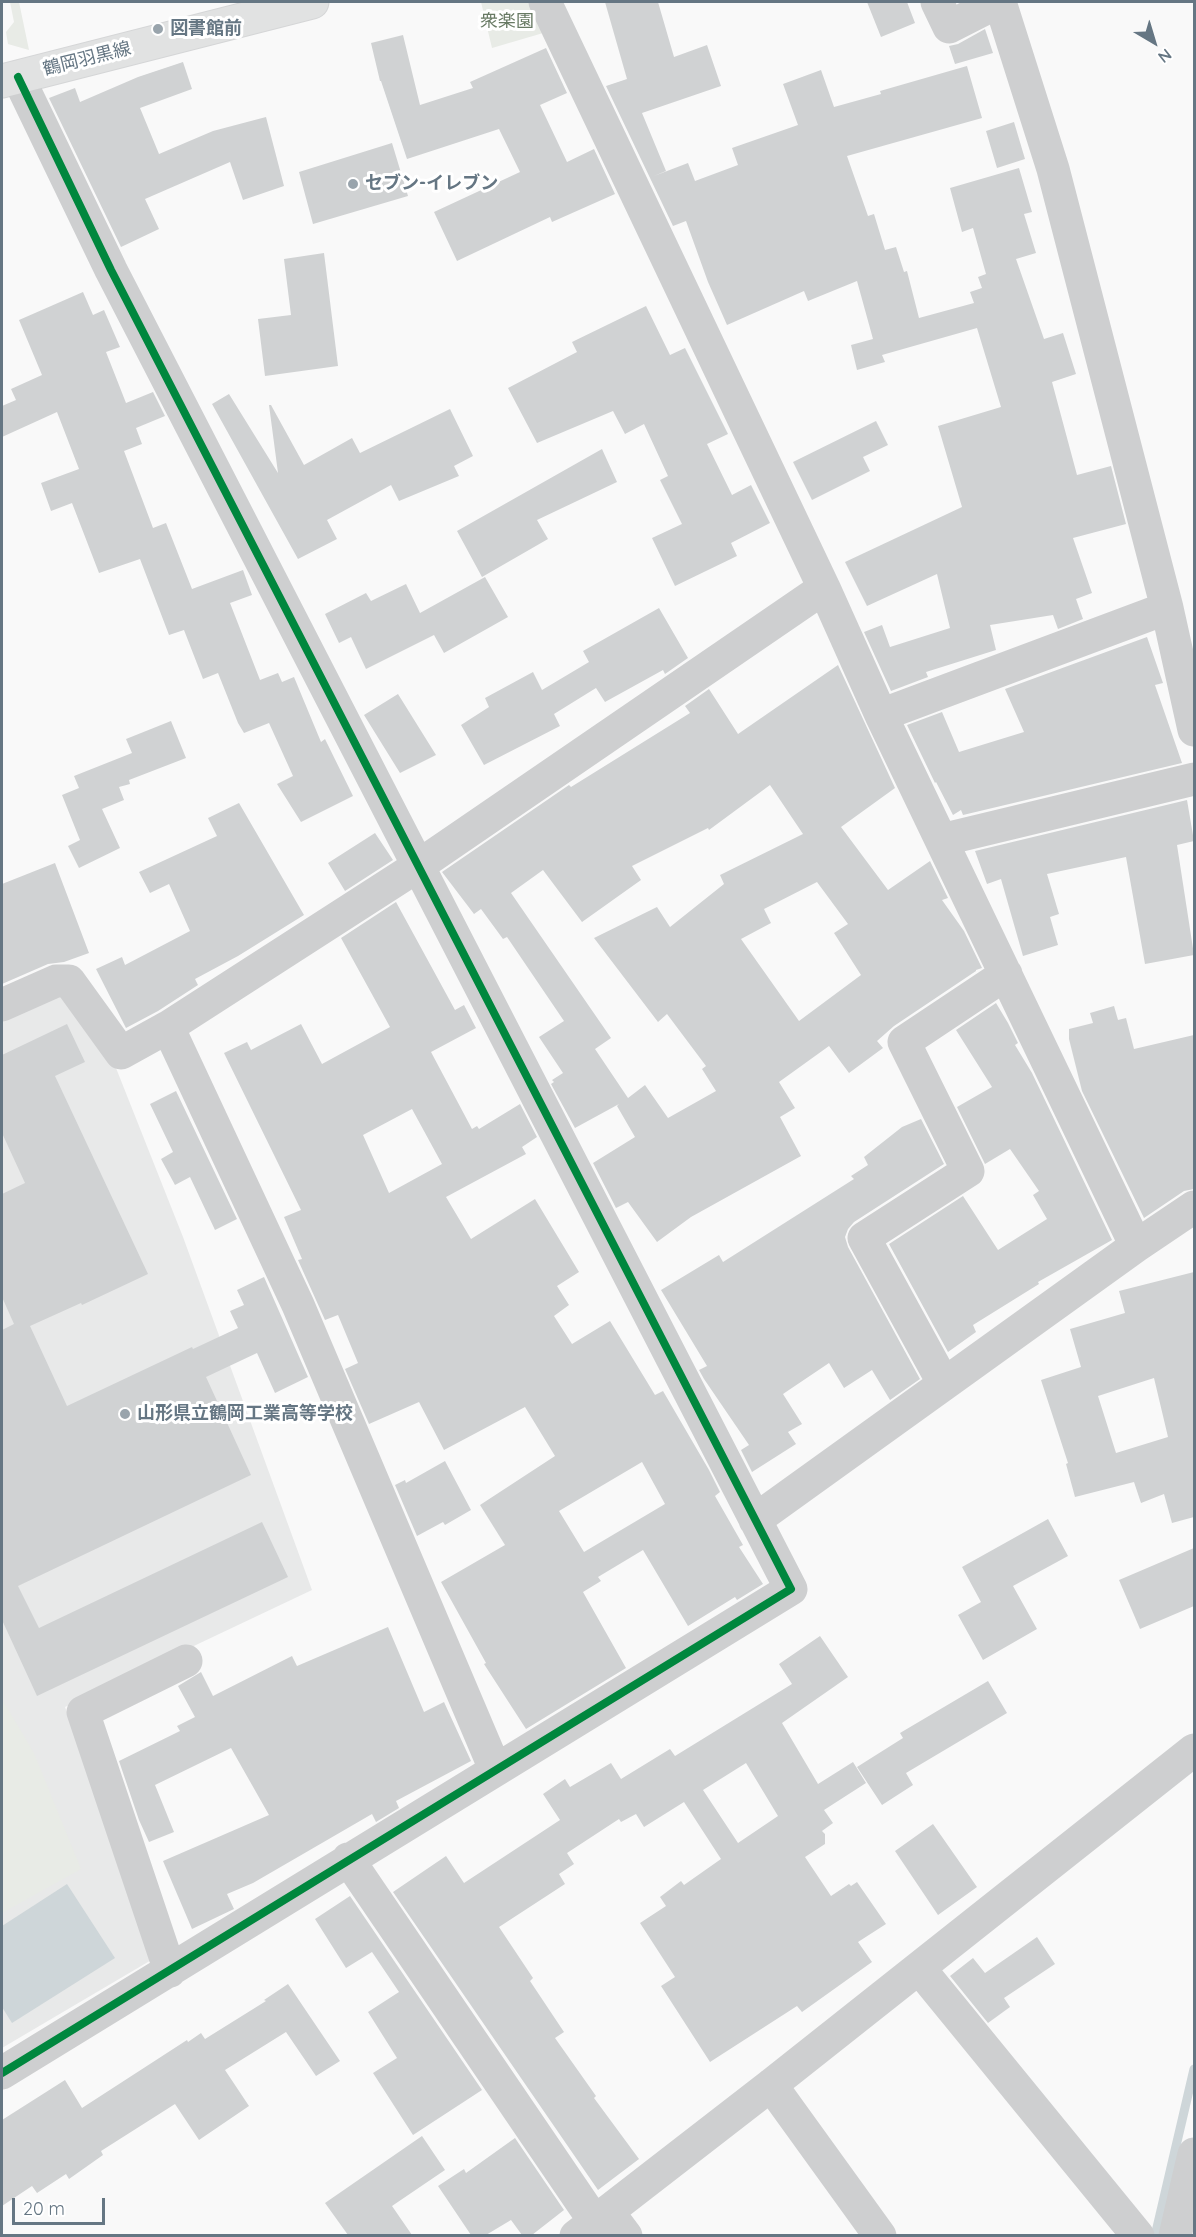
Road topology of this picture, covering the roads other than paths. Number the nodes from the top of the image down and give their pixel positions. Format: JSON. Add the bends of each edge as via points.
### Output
{"nodes":[{"id":1,"x":312,"y":2,"type":"edge"},
{"id":2,"x":545,"y":2,"type":"edge"},
{"id":3,"x":937,"y":2,"type":"edge"},
{"id":4,"x":999,"y":2,"type":"edge"},
{"id":5,"x":10,"y":79,"type":"edge"},
{"id":6,"x":824,"y":588,"type":"junction"},
{"id":7,"x":1167,"y":608,"type":"junction"},
{"id":8,"x":881,"y":715,"type":"junction"},
{"id":9,"x":1194,"y":730,"type":"edge"},
{"id":10,"x":1194,"y":779,"type":"edge"},
{"id":11,"x":941,"y":840,"type":"junction"},
{"id":12,"x":418,"y":866,"type":"junction"},
{"id":13,"x":1006,"y":974,"type":"junction"},
{"id":14,"x":2,"y":1005,"type":"edge"},
{"id":15,"x":168,"y":1027,"type":"junction"},
{"id":16,"x":1194,"y":1207,"type":"edge"},
{"id":17,"x":1136,"y":1246,"type":"junction"},
{"id":18,"x":944,"y":1384,"type":"junction"},
{"id":19,"x":755,"y":1520,"type":"junction"},
{"id":20,"x":186,"y":1661,"type":"dead end"},
{"id":21,"x":1194,"y":1750,"type":"edge"},
{"id":22,"x":495,"y":1769,"type":"junction"},
{"id":23,"x":348,"y":1859,"type":"junction"},
{"id":24,"x":919,"y":1968,"type":"junction"},
{"id":25,"x":170,"y":1971,"type":"junction"},
{"id":26,"x":2,"y":2073,"type":"edge"},
{"id":27,"x":771,"y":2085,"type":"junction"},
{"id":28,"x":1194,"y":2154,"type":"edge"},
{"id":29,"x":601,"y":2226,"type":"edge"},
{"id":30,"x":880,"y":2235,"type":"edge"},
{"id":31,"x":1138,"y":2235,"type":"edge"},
{"id":32,"x":1175,"y":2235,"type":"edge"}],
"edges":[{"from":1,"to":5,"type":"main road","name":"鶴岡羽黒線"},
{"from":2,"to":6,"type":"street"},
{"from":3,"to":4,"type":"street","via":[[949,27]]},
{"from":4,"to":7,"type":"street","via":[[1053,169]]},
{"from":5,"to":12,"type":"street"},
{"from":6,"to":8,"type":"street"},
{"from":6,"to":12,"type":"street"},
{"from":7,"to":8,"type":"street"},
{"from":7,"to":9,"type":"street"},
{"from":8,"to":11,"type":"street"},
{"from":10,"to":11,"type":"street"},
{"from":11,"to":13,"type":"street"},
{"from":12,"to":15,"type":"street"},
{"from":12,"to":19,"type":"street"},
{"from":13,"to":17,"type":"street"},
{"from":13,"to":18,"type":"street","via":[[904,1042],[968,1171],[864,1238]]},
{"from":14,"to":15,"type":"street","via":[[56,981],[69,981],[121,1053]]},
{"from":15,"to":22,"type":"street","via":[[298,1305]]},
{"from":16,"to":17,"type":"street"},
{"from":17,"to":18,"type":"street"},
{"from":18,"to":19,"type":"street"},
{"from":19,"to":22,"type":"street","via":[[791,1589]]},
{"from":20,"to":25,"type":"street","via":[[83,1712]]},
{"from":21,"to":24,"type":"street"},
{"from":22,"to":23,"type":"street"},
{"from":23,"to":25,"type":"street"},
{"from":23,"to":29,"type":"street"},
{"from":24,"to":27,"type":"street"},
{"from":24,"to":31,"type":"street"},
{"from":25,"to":26,"type":"street"},
{"from":27,"to":29,"type":"street"},
{"from":27,"to":30,"type":"street"},
{"from":28,"to":32,"type":"street"}]}
